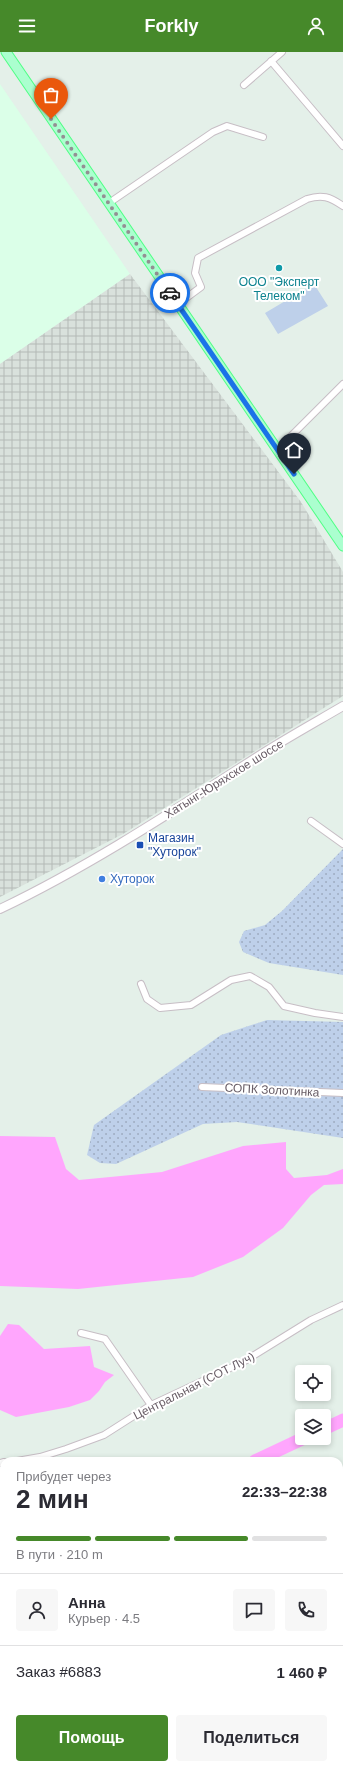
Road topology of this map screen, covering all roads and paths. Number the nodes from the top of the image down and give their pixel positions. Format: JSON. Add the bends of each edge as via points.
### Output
{"nodes":[{"id":1,"x":6,"y":52,"type":"edge"},
{"id":2,"x":282,"y":52,"type":"edge"},
{"id":3,"x":271,"y":61,"type":"junction"},
{"id":4,"x":244,"y":85,"type":"dead end"},
{"id":5,"x":263,"y":136,"type":"dead end"},
{"id":6,"x":343,"y":146,"type":"edge"},
{"id":7,"x":108,"y":203,"type":"junction"},
{"id":8,"x":343,"y":206,"type":"edge"},
{"id":9,"x":178,"y":304,"type":"junction"},
{"id":10,"x":343,"y":384,"type":"edge"},
{"id":11,"x":278,"y":450,"type":"junction"},
{"id":12,"x":343,"y":546,"type":"edge"},
{"id":13,"x":343,"y":706,"type":"edge"},
{"id":14,"x":311,"y":821,"type":"dead end"},
{"id":15,"x":343,"y":844,"type":"edge"},
{"id":16,"x":0,"y":909,"type":"edge"},
{"id":17,"x":141,"y":984,"type":"dead end"},
{"id":18,"x":343,"y":1017,"type":"edge"},
{"id":19,"x":202,"y":1087,"type":"dead end"},
{"id":20,"x":343,"y":1093,"type":"edge"},
{"id":21,"x":343,"y":1306,"type":"edge"},
{"id":22,"x":81,"y":1334,"type":"dead end"},
{"id":23,"x":151,"y":1405,"type":"junction"},
{"id":24,"x":40,"y":1457,"type":"edge"}],
"edges":[{"from":1,"to":7,"type":"main road"},
{"from":2,"to":3,"type":"street"},
{"from":3,"to":4,"type":"street"},
{"from":3,"to":6,"type":"street"},
{"from":5,"to":7,"type":"street","via":[[227,126],[213,132]]},
{"from":7,"to":9,"type":"main road"},
{"from":8,"to":9,"type":"street","via":[[325,196],[307,199],[198,258],[195,273],[201,286]]},
{"from":9,"to":11,"type":"main road"},
{"from":10,"to":11,"type":"street"},
{"from":11,"to":12,"type":"main road"},
{"from":13,"to":16,"type":"main road","name":"Хатынг-Юряхское шоссе","via":[[131,837]]},
{"from":14,"to":15,"type":"street"},
{"from":17,"to":18,"type":"street","via":[[148,999],[160,1008],[191,1005],[231,980],[250,976],[269,987],[284,1006]]},
{"from":19,"to":20,"type":"street","name":"СОПК Золотинка"},
{"from":21,"to":23,"type":"street","name":"Центральная (СОТ Луч)","via":[[312,1320],[243,1362]]},
{"from":22,"to":23,"type":"street","via":[[105,1339]]},
{"from":23,"to":24,"type":"street","name":"Центральная (СОТ Луч)","via":[[104,1435]]}]}
